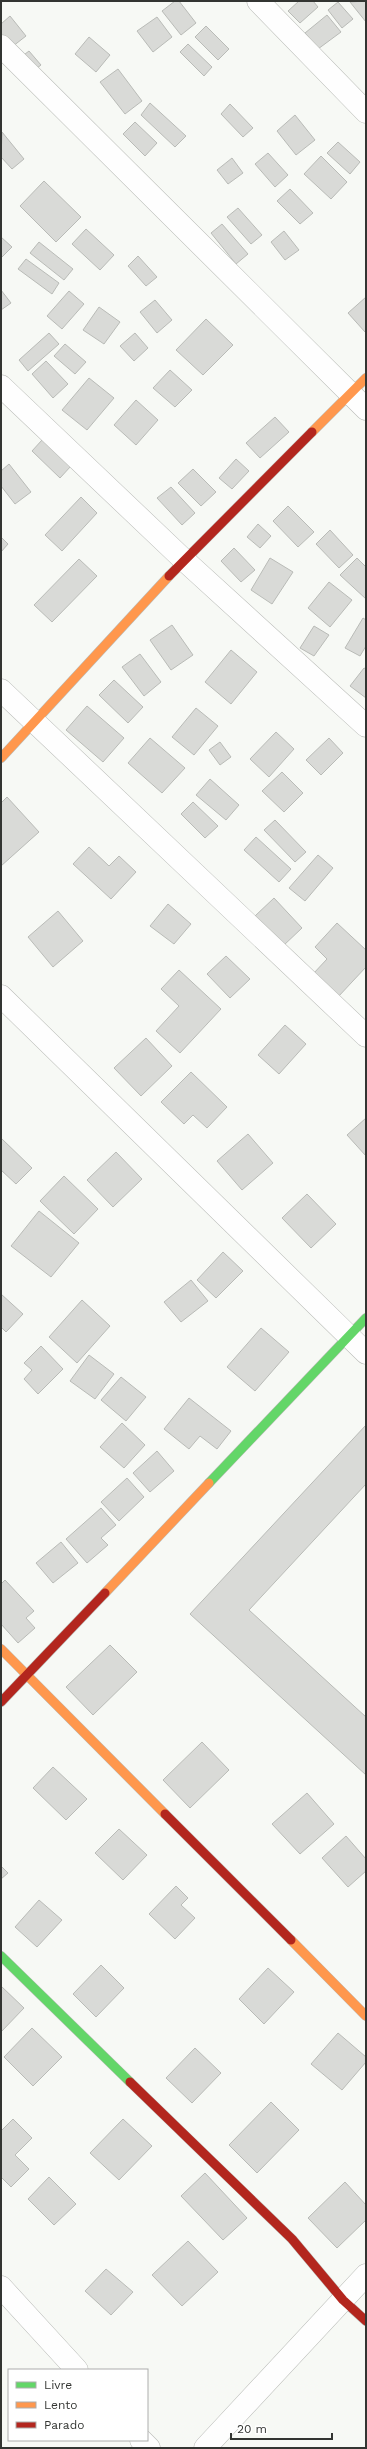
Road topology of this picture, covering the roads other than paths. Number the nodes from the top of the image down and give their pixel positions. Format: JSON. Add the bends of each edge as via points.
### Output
{"nodes":[{"id":1,"x":258,"y":1,"type":"edge"},
{"id":2,"x":1,"y":46,"type":"edge"},
{"id":3,"x":366,"y":112,"type":"edge"},
{"id":4,"x":366,"y":378,"type":"edge"},
{"id":5,"x":1,"y":386,"type":"edge"},
{"id":6,"x":349,"y":393,"type":"junction"},
{"id":7,"x":366,"y":409,"type":"edge"},
{"id":8,"x":184,"y":560,"type":"junction"},
{"id":9,"x":1,"y":690,"type":"edge"},
{"id":10,"x":34,"y":723,"type":"junction"},
{"id":11,"x":366,"y":726,"type":"edge"},
{"id":12,"x":1,"y":758,"type":"edge"},
{"id":13,"x":1,"y":996,"type":"edge"},
{"id":14,"x":366,"y":1036,"type":"edge"},
{"id":15,"x":366,"y":1318,"type":"edge"},
{"id":16,"x":348,"y":1337,"type":"junction"},
{"id":17,"x":366,"y":1353,"type":"edge"},
{"id":18,"x":1,"y":1649,"type":"edge"},
{"id":19,"x":27,"y":1673,"type":"junction"},
{"id":20,"x":1,"y":1702,"type":"edge"},
{"id":21,"x":1,"y":1956,"type":"edge"},
{"id":22,"x":366,"y":2016,"type":"edge"},
{"id":23,"x":366,"y":2275,"type":"edge"},
{"id":24,"x":1,"y":2287,"type":"edge"},
{"id":25,"x":343,"y":2300,"type":"junction"},
{"id":26,"x":366,"y":2321,"type":"edge"},
{"id":27,"x":76,"y":2369,"type":"edge"},
{"id":28,"x":205,"y":2448,"type":"edge"}],
"edges":[{"from":1,"to":3,"type":"street"},
{"from":2,"to":6,"type":"street"},
{"from":4,"to":6,"type":"street"},
{"from":5,"to":8,"type":"street"},
{"from":6,"to":7,"type":"street"},
{"from":6,"to":8,"type":"street"},
{"from":8,"to":10,"type":"street"},
{"from":8,"to":11,"type":"street"},
{"from":9,"to":10,"type":"street"},
{"from":10,"to":12,"type":"street"},
{"from":10,"to":14,"type":"street"},
{"from":13,"to":16,"type":"street"},
{"from":15,"to":16,"type":"street"},
{"from":16,"to":17,"type":"street"},
{"from":16,"to":19,"type":"street"},
{"from":18,"to":19,"type":"street"},
{"from":19,"to":20,"type":"street"},
{"from":19,"to":22,"type":"street"},
{"from":21,"to":25,"type":"street","via":[[292,2239]]},
{"from":23,"to":25,"type":"street"},
{"from":24,"to":27,"type":"street"},
{"from":25,"to":26,"type":"street"},
{"from":25,"to":28,"type":"street"}]}
